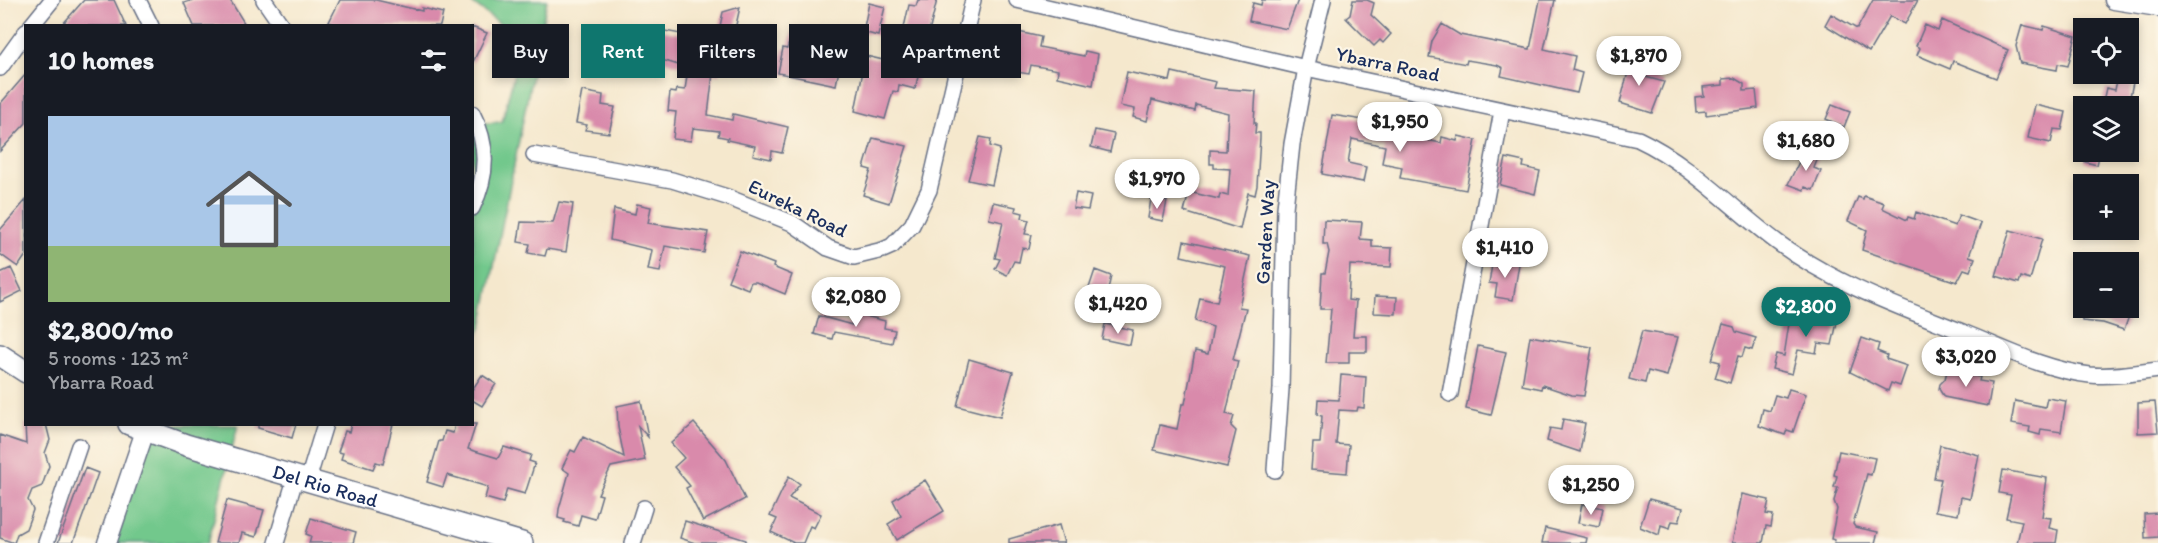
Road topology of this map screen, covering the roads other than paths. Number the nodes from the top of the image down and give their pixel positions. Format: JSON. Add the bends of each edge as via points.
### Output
{"nodes":[{"id":1,"x":51,"y":0,"type":"edge"},
{"id":2,"x":138,"y":0,"type":"edge"},
{"id":3,"x":264,"y":0,"type":"edge"},
{"id":4,"x":973,"y":0,"type":"edge"},
{"id":5,"x":1017,"y":0,"type":"edge"},
{"id":6,"x":1323,"y":0,"type":"edge"},
{"id":7,"x":2114,"y":0,"type":"edge"},
{"id":8,"x":2158,"y":7,"type":"edge"},
{"id":9,"x":33,"y":24,"type":"edge"},
{"id":10,"x":150,"y":24,"type":"edge"},
{"id":11,"x":281,"y":24,"type":"edge"},
{"id":12,"x":24,"y":35,"type":"edge"},
{"id":13,"x":0,"y":68,"type":"edge"},
{"id":14,"x":1306,"y":68,"type":"junction"},
{"id":15,"x":1502,"y":111,"type":"junction"},
{"id":16,"x":474,"y":118,"type":"edge"},
{"id":17,"x":534,"y":155,"type":"dead end"},
{"id":18,"x":474,"y":203,"type":"edge"},
{"id":19,"x":0,"y":355,"type":"edge"},
{"id":20,"x":2158,"y":370,"type":"edge"},
{"id":21,"x":24,"y":371,"type":"edge"},
{"id":22,"x":1450,"y":394,"type":"dead end"},
{"id":23,"x":325,"y":426,"type":"edge"},
{"id":24,"x":137,"y":428,"type":"edge"},
{"id":25,"x":80,"y":446,"type":"dead end"},
{"id":26,"x":1275,"y":470,"type":"dead end"},
{"id":27,"x":302,"y":478,"type":"junction"},
{"id":28,"x":644,"y":508,"type":"dead end"},
{"id":29,"x":46,"y":543,"type":"edge"},
{"id":30,"x":107,"y":543,"type":"edge"},
{"id":31,"x":276,"y":543,"type":"edge"},
{"id":32,"x":522,"y":543,"type":"edge"},
{"id":33,"x":633,"y":543,"type":"edge"}],
"edges":[{"from":1,"to":9,"type":"street"},
{"from":2,"to":10,"type":"street"},
{"from":3,"to":11,"type":"street"},
{"from":4,"to":17,"type":"street","name":"Eureka Road","via":[[929,190],[912,225],[883,250],[854,257],[828,248],[792,223],[721,195],[672,180]]},
{"from":5,"to":14,"type":"street","name":"Ybarra Road"},
{"from":6,"to":14,"type":"street","name":"Garden Way"},
{"from":7,"to":8,"type":"street"},
{"from":12,"to":13,"type":"street"},
{"from":14,"to":15,"type":"street","name":"Ybarra Road"},
{"from":14,"to":26,"type":"street","name":"Garden Way","via":[[1285,208]]},
{"from":15,"to":20,"type":"street","name":"Ybarra Road","via":[[1638,139],[1664,151],[1775,241],[1868,295],[2046,365],[2091,375]]},
{"from":15,"to":22,"type":"street"},
{"from":16,"to":18,"type":"street","via":[[483,139],[486,167]]},
{"from":19,"to":21,"type":"main road"},
{"from":23,"to":27,"type":"street"},
{"from":24,"to":27,"type":"main road","name":"Del Rio Road"},
{"from":24,"to":30,"type":"street"},
{"from":25,"to":29,"type":"street"},
{"from":27,"to":31,"type":"street"},
{"from":27,"to":32,"type":"main road","name":"Del Rio Road"},
{"from":28,"to":33,"type":"street"}]}
